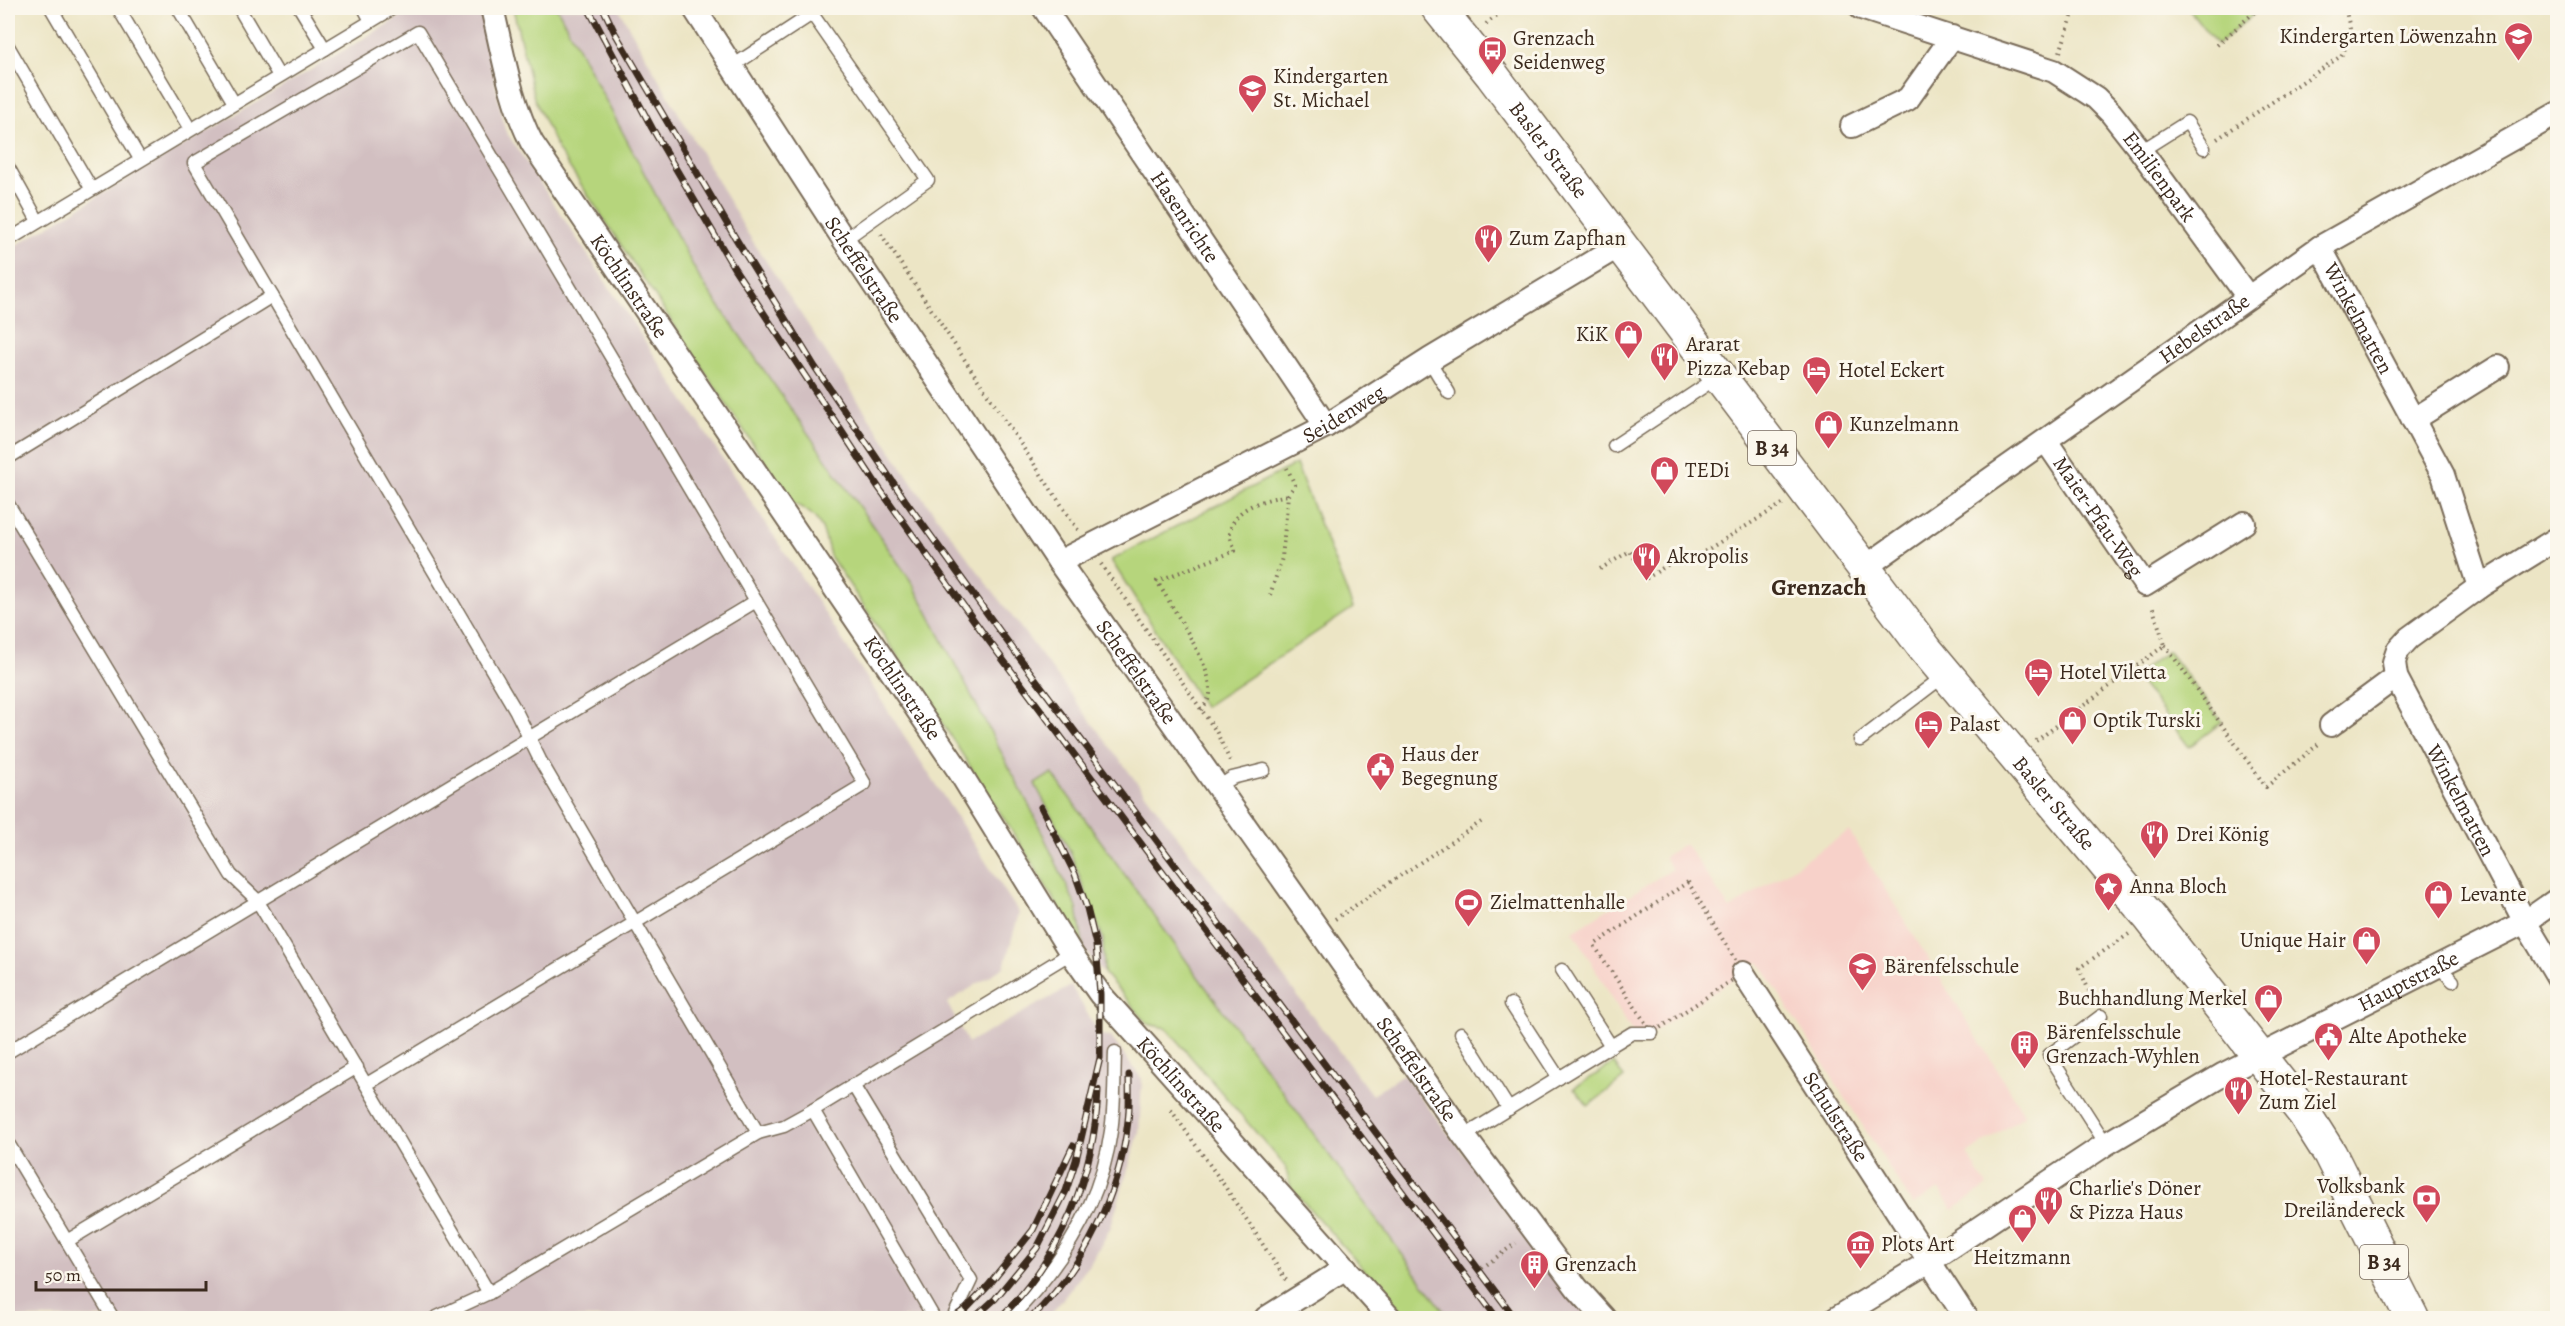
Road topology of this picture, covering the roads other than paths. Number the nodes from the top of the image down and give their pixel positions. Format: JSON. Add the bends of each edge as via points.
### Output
{"nodes":[{"id":1,"x":51,"y":8,"type":"edge"},
{"id":2,"x":118,"y":8,"type":"edge"},
{"id":3,"x":178,"y":8,"type":"edge"},
{"id":4,"x":239,"y":8,"type":"edge"},
{"id":5,"x":300,"y":8,"type":"edge"},
{"id":6,"x":363,"y":8,"type":"edge"},
{"id":7,"x":393,"y":8,"type":"edge"},
{"id":8,"x":492,"y":8,"type":"edge"},
{"id":9,"x":694,"y":8,"type":"edge"},
{"id":10,"x":1044,"y":8,"type":"edge"},
{"id":11,"x":1438,"y":8,"type":"edge"},
{"id":12,"x":1861,"y":8,"type":"edge"},
{"id":13,"x":810,"y":11,"type":"edge"},
{"id":14,"x":1887,"y":12,"type":"edge"},
{"id":15,"x":371,"y":21,"type":"junction"},
{"id":16,"x":1952,"y":37,"type":"junction"},
{"id":17,"x":8,"y":45,"type":"edge"},
{"id":18,"x":325,"y":49,"type":"junction"},
{"id":19,"x":731,"y":67,"type":"junction"},
{"id":20,"x":279,"y":76,"type":"junction"},
{"id":21,"x":234,"y":103,"type":"junction"},
{"id":22,"x":2558,"y":113,"type":"edge"},
{"id":23,"x":1852,"y":126,"type":"dead end"},
{"id":24,"x":190,"y":129,"type":"junction"},
{"id":25,"x":2204,"y":148,"type":"road end"},
{"id":26,"x":2141,"y":151,"type":"junction"},
{"id":27,"x":140,"y":159,"type":"junction"},
{"id":28,"x":8,"y":167,"type":"edge"},
{"id":29,"x":91,"y":188,"type":"junction"},
{"id":30,"x":38,"y":220,"type":"junction"},
{"id":31,"x":8,"y":235,"type":"edge"},
{"id":32,"x":844,"y":240,"type":"junction"},
{"id":33,"x":1619,"y":246,"type":"junction"},
{"id":34,"x":2320,"y":247,"type":"junction"},
{"id":35,"x":272,"y":296,"type":"junction"},
{"id":36,"x":2248,"y":297,"type":"junction"},
{"id":37,"x":1428,"y":360,"type":"junction"},
{"id":38,"x":2498,"y":367,"type":"dead end"},
{"id":39,"x":1718,"y":377,"type":"junction"},
{"id":40,"x":1449,"y":393,"type":"dead end"},
{"id":41,"x":2413,"y":420,"type":"junction"},
{"id":42,"x":1326,"y":426,"type":"junction"},
{"id":43,"x":2046,"y":441,"type":"junction"},
{"id":44,"x":1614,"y":446,"type":"dead end"},
{"id":45,"x":8,"y":458,"type":"edge"},
{"id":46,"x":8,"y":504,"type":"edge"},
{"id":47,"x":2244,"y":523,"type":"dead end"},
{"id":48,"x":2558,"y":538,"type":"edge"},
{"id":49,"x":1059,"y":562,"type":"junction"},
{"id":50,"x":1864,"y":568,"type":"junction"},
{"id":51,"x":2479,"y":587,"type":"junction"},
{"id":52,"x":756,"y":601,"type":"junction"},
{"id":53,"x":1946,"y":674,"type":"junction"},
{"id":54,"x":2397,"y":677,"type":"junction"},
{"id":55,"x":2331,"y":725,"type":"road end"},
{"id":56,"x":529,"y":736,"type":"junction"},
{"id":57,"x":1860,"y":740,"type":"dead end"},
{"id":58,"x":1264,"y":770,"type":"dead end"},
{"id":59,"x":1224,"y":783,"type":"junction"},
{"id":60,"x":2558,"y":899,"type":"edge"},
{"id":61,"x":257,"y":900,"type":"junction"},
{"id":62,"x":2525,"y":922,"type":"junction"},
{"id":63,"x":635,"y":923,"type":"junction"},
{"id":64,"x":1071,"y":953,"type":"junction"},
{"id":65,"x":1562,"y":970,"type":"dead end"},
{"id":66,"x":1743,"y":973,"type":"road end"},
{"id":67,"x":2558,"y":977,"type":"edge"},
{"id":68,"x":1511,"y":1004,"type":"dead end"},
{"id":69,"x":2101,"y":1016,"type":"road end"},
{"id":70,"x":1461,"y":1033,"type":"dead end"},
{"id":71,"x":1652,"y":1033,"type":"road end"},
{"id":72,"x":1611,"y":1046,"type":"junction"},
{"id":73,"x":8,"y":1052,"type":"edge"},
{"id":74,"x":1115,"y":1052,"type":"dead end"},
{"id":75,"x":2258,"y":1056,"type":"junction"},
{"id":76,"x":357,"y":1067,"type":"junction"},
{"id":77,"x":1559,"y":1078,"type":"junction"},
{"id":78,"x":367,"y":1084,"type":"junction"},
{"id":79,"x":853,"y":1085,"type":"junction"},
{"id":80,"x":1509,"y":1109,"type":"junction"},
{"id":81,"x":813,"y":1110,"type":"junction"},
{"id":82,"x":758,"y":1134,"type":"junction"},
{"id":83,"x":1464,"y":1136,"type":"junction"},
{"id":84,"x":8,"y":1143,"type":"edge"},
{"id":85,"x":2106,"y":1144,"type":"junction"},
{"id":86,"x":67,"y":1241,"type":"junction"},
{"id":87,"x":1929,"y":1262,"type":"junction"},
{"id":88,"x":1346,"y":1268,"type":"junction"},
{"id":89,"x":489,"y":1293,"type":"junction"},
{"id":90,"x":112,"y":1318,"type":"edge"},
{"id":91,"x":435,"y":1318,"type":"edge"},
{"id":92,"x":934,"y":1318,"type":"edge"},
{"id":93,"x":953,"y":1318,"type":"edge"},
{"id":94,"x":1010,"y":1318,"type":"edge"},
{"id":95,"x":1266,"y":1318,"type":"edge"},
{"id":96,"x":1390,"y":1318,"type":"edge"},
{"id":97,"x":1604,"y":1318,"type":"edge"},
{"id":98,"x":1837,"y":1318,"type":"edge"},
{"id":99,"x":1966,"y":1318,"type":"edge"},
{"id":100,"x":2412,"y":1318,"type":"edge"}],
"edges":[{"from":1,"to":27,"type":"lane"},
{"from":2,"to":24,"type":"lane"},
{"from":3,"to":21,"type":"lane"},
{"from":4,"to":20,"type":"lane"},
{"from":5,"to":18,"type":"lane"},
{"from":6,"to":15,"type":"lane"},
{"from":7,"to":15,"type":"lane"},
{"from":8,"to":64,"type":"street","name":"Köchlinstraße","via":[[510,85],[532,143],[959,771]]},
{"from":9,"to":19,"type":"street","name":"Scheffelstraße"},
{"from":10,"to":42,"type":"street","name":"Hasenrichte"},
{"from":11,"to":33,"type":"main road","name":"Basler Straße","number":"B 34"},
{"from":12,"to":14,"type":"street","name":"Emilienpark"},
{"from":13,"to":19,"type":"lane"},
{"from":13,"to":32,"type":"lane","via":[[928,180]]},
{"from":14,"to":16,"type":"street","name":"Emilienpark"},
{"from":15,"to":18,"type":"lane"},
{"from":16,"to":23,"type":"street","via":[[1908,99]]},
{"from":16,"to":26,"type":"street","name":"Emilienpark","via":[[2054,71],[2096,98]]},
{"from":17,"to":29,"type":"lane"},
{"from":18,"to":20,"type":"lane"},
{"from":19,"to":32,"type":"street","name":"Scheffelstraße"},
{"from":20,"to":21,"type":"lane"},
{"from":21,"to":24,"type":"lane"},
{"from":22,"to":34,"type":"street","name":"Hebelstraße"},
{"from":24,"to":27,"type":"lane"},
{"from":25,"to":26,"type":"lane","via":[[2187,122]]},
{"from":26,"to":36,"type":"street","name":"Emilienpark"},
{"from":27,"to":29,"type":"lane"},
{"from":28,"to":30,"type":"lane"},
{"from":29,"to":30,"type":"lane"},
{"from":30,"to":31,"type":"lane","via":[[10,239]]},
{"from":32,"to":49,"type":"street","name":"Scheffelstraße"},
{"from":33,"to":37,"type":"street","name":"Seidenweg"},
{"from":33,"to":39,"type":"main road","name":"Basler Straße","number":"B 34"},
{"from":34,"to":36,"type":"street","name":"Hebelstraße"},
{"from":34,"to":41,"type":"street","name":"Winkelmatten"},
{"from":35,"to":45,"type":"lane"},
{"from":35,"to":52,"type":"lane","via":[[194,163],[418,32]]},
{"from":35,"to":56,"type":"lane"},
{"from":36,"to":43,"type":"street","name":"Hebelstraße"},
{"from":37,"to":40,"type":"lane"},
{"from":37,"to":42,"type":"street","name":"Seidenweg"},
{"from":38,"to":41,"type":"street"},
{"from":39,"to":44,"type":"lane"},
{"from":39,"to":50,"type":"main road","name":"Basler Straße","number":"B 34"},
{"from":41,"to":51,"type":"street","name":"Winkelmatten","via":[[2444,475]]},
{"from":42,"to":49,"type":"street","name":"Seidenweg"},
{"from":43,"to":47,"type":"street","name":"Maier-Pfau-Weg","via":[[2145,585]]},
{"from":43,"to":50,"type":"street","name":"Hebelstraße"},
{"from":46,"to":61,"type":"lane","via":[[231,875]]},
{"from":48,"to":51,"type":"street"},
{"from":49,"to":59,"type":"street","name":"Scheffelstraße"},
{"from":50,"to":53,"type":"main road","name":"Basler Straße","number":"B 34"},
{"from":51,"to":54,"type":"street","via":[[2398,650],[2394,662]]},
{"from":52,"to":56,"type":"lane"},
{"from":52,"to":63,"type":"lane","via":[[865,784]]},
{"from":53,"to":57,"type":"lane"},
{"from":53,"to":75,"type":"main road","name":"Basler Straße","number":"B 34","via":[[2151,919]]},
{"from":54,"to":55,"type":"street"},
{"from":54,"to":62,"type":"street","name":"Winkelmatten"},
{"from":56,"to":61,"type":"lane"},
{"from":56,"to":63,"type":"lane"},
{"from":58,"to":59,"type":"lane"},
{"from":59,"to":83,"type":"street","name":"Scheffelstraße","via":[[1319,929]]},
{"from":60,"to":62,"type":"street","name":"Hauptstraße"},
{"from":61,"to":73,"type":"lane"},
{"from":61,"to":76,"type":"lane"},
{"from":62,"to":67,"type":"street","name":"Winkelmatten","via":[[2540,957]]},
{"from":62,"to":75,"type":"street","name":"Hauptstraße","via":[[2445,974]]},
{"from":63,"to":78,"type":"lane"},
{"from":63,"to":82,"type":"lane"},
{"from":64,"to":79,"type":"lane"},
{"from":64,"to":88,"type":"street","name":"Köchlinstraße","via":[[1100,994]]},
{"from":65,"to":72,"type":"lane"},
{"from":66,"to":87,"type":"street","name":"Schulstraße"},
{"from":68,"to":77,"type":"lane"},
{"from":69,"to":85,"type":"lane","via":[[2049,1055]]},
{"from":70,"to":80,"type":"lane"},
{"from":71,"to":72,"type":"lane","via":[[1632,1033]]},
{"from":72,"to":77,"type":"lane"},
{"from":74,"to":94,"type":"lane","via":[[1112,1130],[1090,1207],[1051,1273]]},
{"from":75,"to":85,"type":"street","name":"Hauptstraße"},
{"from":75,"to":100,"type":"main road","number":"B 34","via":[[2304,1113],[2330,1154]]},
{"from":76,"to":78,"type":"lane"},
{"from":76,"to":86,"type":"lane"},
{"from":77,"to":80,"type":"lane"},
{"from":78,"to":89,"type":"lane"},
{"from":79,"to":81,"type":"lane"},
{"from":79,"to":93,"type":"lane","via":[[970,1280]]},
{"from":80,"to":83,"type":"lane"},
{"from":81,"to":82,"type":"lane"},
{"from":81,"to":92,"type":"lane"},
{"from":82,"to":89,"type":"lane"},
{"from":83,"to":97,"type":"street","name":"Scheffelstraße","via":[[1576,1288]]},
{"from":84,"to":86,"type":"lane"},
{"from":85,"to":87,"type":"street","name":"Hauptstraße"},
{"from":86,"to":90,"type":"lane"},
{"from":87,"to":98,"type":"street","name":"Hauptstraße"},
{"from":87,"to":99,"type":"street","name":"Schulstraße"},
{"from":88,"to":95,"type":"street"},
{"from":88,"to":96,"type":"street","name":"Köchlinstraße"},
{"from":89,"to":91,"type":"lane"}]}
